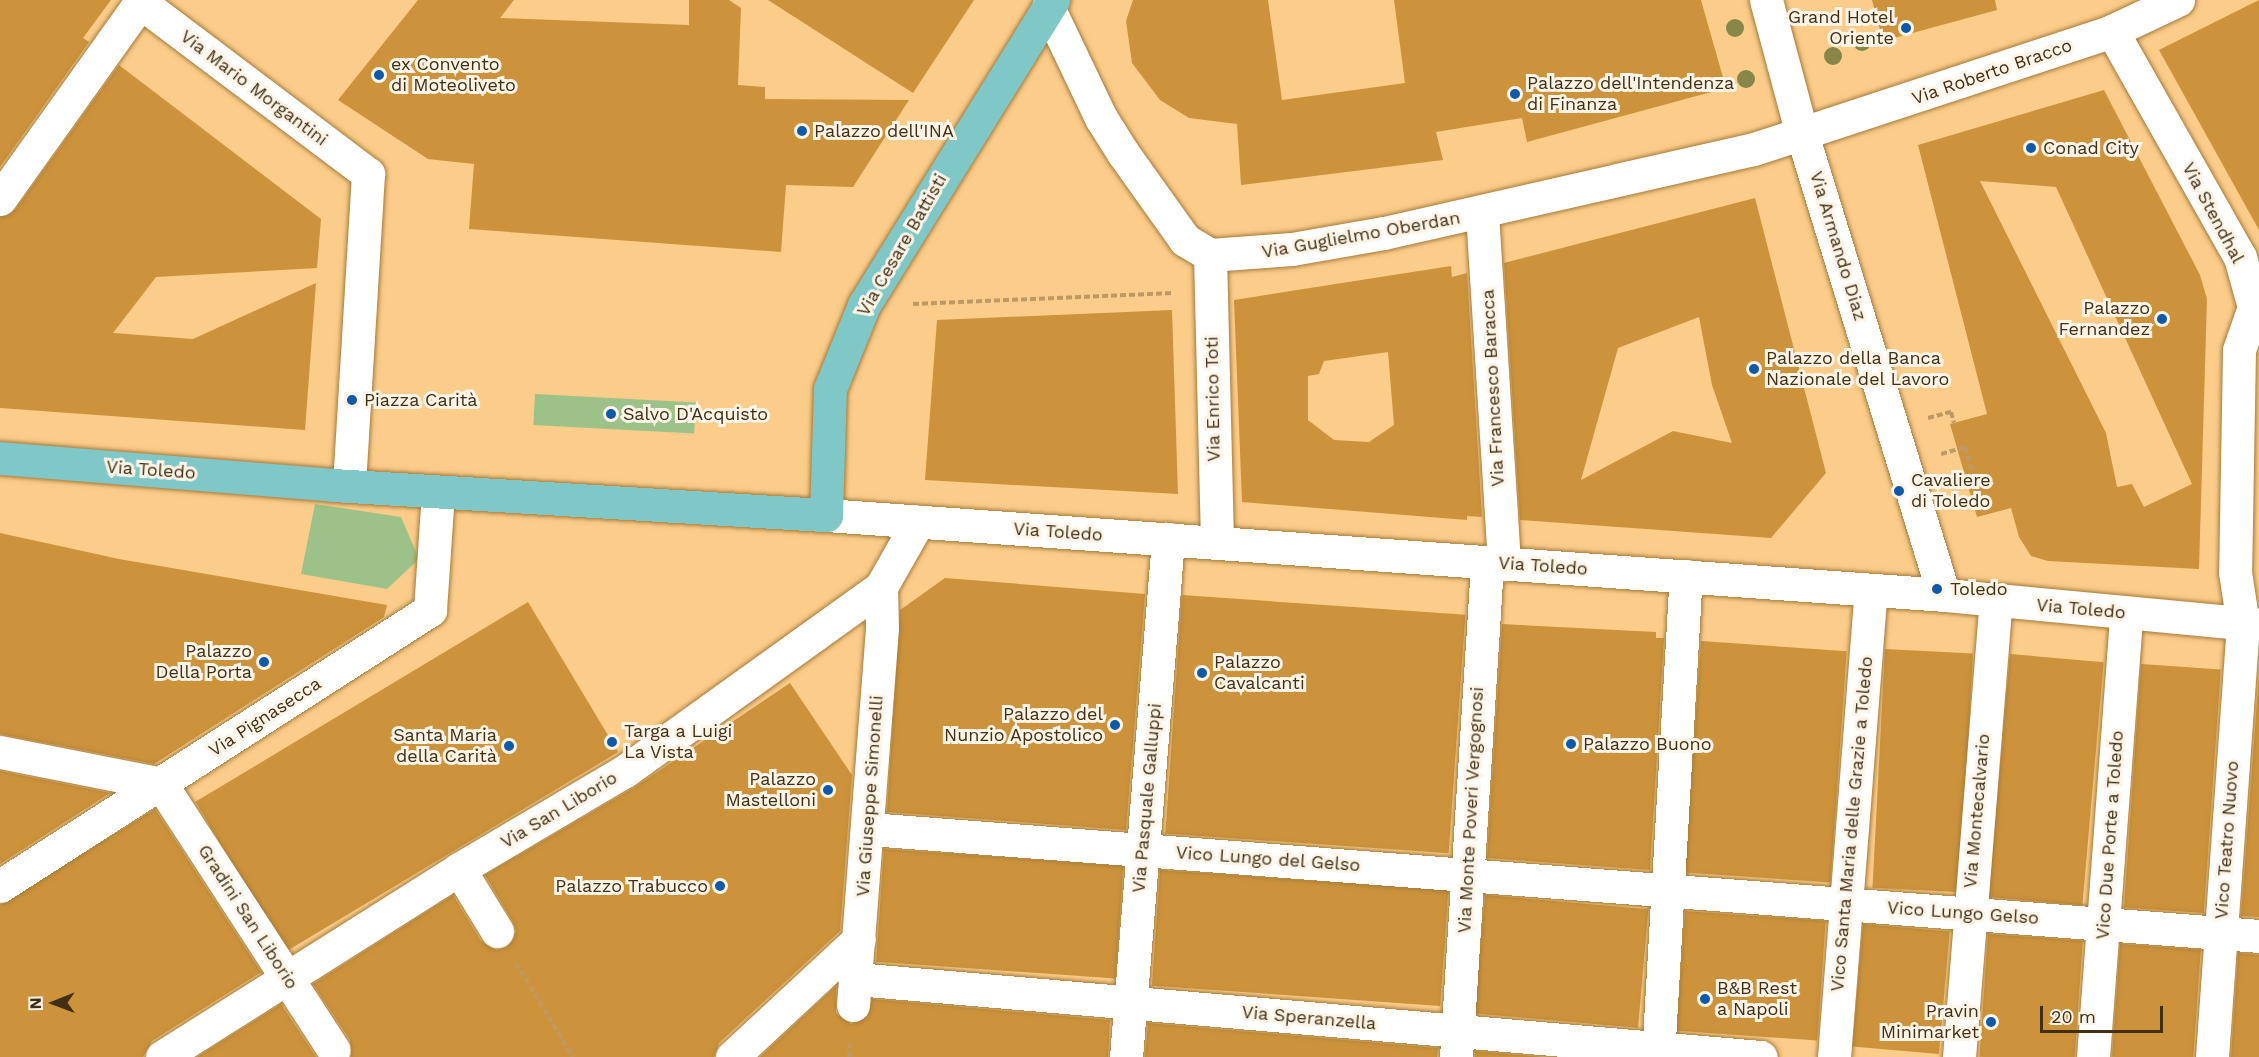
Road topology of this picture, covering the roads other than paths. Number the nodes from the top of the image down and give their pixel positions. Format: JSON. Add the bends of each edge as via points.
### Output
{"nodes":[{"id":1,"x":1766,"y":0,"type":"edge"},
{"id":2,"x":2178,"y":0,"type":"edge"},
{"id":3,"x":141,"y":1,"type":"edge"},
{"id":4,"x":1051,"y":4,"type":"edge"},
{"id":5,"x":2112,"y":31,"type":"junction"},
{"id":6,"x":1802,"y":134,"type":"junction"},
{"id":7,"x":0,"y":199,"type":"edge"},
{"id":8,"x":1482,"y":213,"type":"junction"},
{"id":9,"x":1210,"y":255,"type":"junction"},
{"id":10,"x":2257,"y":307,"type":"edge"},
{"id":11,"x":0,"y":458,"type":"edge"},
{"id":12,"x":349,"y":485,"type":"junction"},
{"id":13,"x":438,"y":492,"type":"junction"},
{"id":14,"x":826,"y":515,"type":"junction"},
{"id":15,"x":918,"y":522,"type":"junction"},
{"id":16,"x":1168,"y":539,"type":"junction"},
{"id":17,"x":1217,"y":543,"type":"junction"},
{"id":18,"x":1495,"y":563,"type":"junction"},
{"id":19,"x":1686,"y":576,"type":"junction"},
{"id":20,"x":881,"y":587,"type":"junction"},
{"id":21,"x":1871,"y":590,"type":"junction"},
{"id":22,"x":1944,"y":595,"type":"junction"},
{"id":23,"x":1996,"y":601,"type":"junction"},
{"id":24,"x":2126,"y":613,"type":"junction"},
{"id":25,"x":2251,"y":624,"type":"edge"},
{"id":26,"x":0,"y":752,"type":"edge"},
{"id":27,"x":161,"y":784,"type":"junction"},
{"id":28,"x":869,"y":829,"type":"junction"},
{"id":29,"x":1143,"y":850,"type":"junction"},
{"id":30,"x":459,"y":869,"type":"junction"},
{"id":31,"x":1467,"y":874,"type":"junction"},
{"id":32,"x":0,"y":886,"type":"edge"},
{"id":33,"x":1668,"y":890,"type":"junction"},
{"id":34,"x":1846,"y":904,"type":"junction"},
{"id":35,"x":1968,"y":913,"type":"junction"},
{"id":36,"x":2103,"y":924,"type":"junction"},
{"id":37,"x":496,"y":931,"type":"road end"},
{"id":38,"x":2220,"y":933,"type":"junction"},
{"id":39,"x":2259,"y":936,"type":"edge"},
{"id":40,"x":859,"y":939,"type":"junction"},
{"id":41,"x":288,"y":977,"type":"junction"},
{"id":42,"x":854,"y":992,"type":"joint"},
{"id":43,"x":1131,"y":1002,"type":"junction"},
{"id":44,"x":1457,"y":1044,"type":"edge"},
{"id":45,"x":334,"y":1050,"type":"dead end"},
{"id":46,"x":1658,"y":1053,"type":"edge"},
{"id":47,"x":162,"y":1057,"type":"edge"},
{"id":48,"x":732,"y":1057,"type":"edge"},
{"id":49,"x":1126,"y":1057,"type":"edge"},
{"id":50,"x":1761,"y":1057,"type":"edge"},
{"id":51,"x":1834,"y":1057,"type":"edge"},
{"id":52,"x":1959,"y":1057,"type":"edge"},
{"id":53,"x":2093,"y":1057,"type":"edge"},
{"id":54,"x":2212,"y":1057,"type":"edge"}],
"edges":[{"from":1,"to":6,"type":"street","name":"Via Armando Diaz"},
{"from":2,"to":5,"type":"street","name":"Via Roberto Bracco"},
{"from":3,"to":7,"type":"street"},
{"from":3,"to":12,"type":"street","name":"Via Mario Morgantini","via":[[368,174]]},
{"from":4,"to":9,"type":"street","via":[[1101,117],[1123,153],[1185,240]]},
{"from":4,"to":14,"type":"main road","name":"Via Cesare Battisti","via":[[864,305],[830,389]]},
{"from":5,"to":6,"type":"street","name":"Via Roberto Bracco"},
{"from":5,"to":10,"type":"street","name":"Via Stendhal","via":[[2240,257]]},
{"from":6,"to":8,"type":"street","name":"Via Guglielmo Oberdan"},
{"from":6,"to":22,"type":"street","name":"Via Armando Diaz"},
{"from":8,"to":9,"type":"street","name":"Via Guglielmo Oberdan","via":[[1292,249]]},
{"from":8,"to":18,"type":"street","name":"Via Francesco Baracca"},
{"from":9,"to":17,"type":"street","name":"Via Enrico Toti"},
{"from":10,"to":25,"type":"street","name":"Via Stendhal","via":[[2239,350],[2235,458],[2235,572]]},
{"from":11,"to":12,"type":"main road","name":"Via Toledo"},
{"from":12,"to":13,"type":"main road"},
{"from":13,"to":14,"type":"main road"},
{"from":13,"to":27,"type":"street","name":"Via Pignasecca","via":[[430,610]]},
{"from":14,"to":15,"type":"street","name":"Via Toledo"},
{"from":15,"to":16,"type":"street","name":"Via Toledo"},
{"from":15,"to":20,"type":"street","name":"Via San Liborio"},
{"from":16,"to":17,"type":"street","name":"Via Toledo"},
{"from":16,"to":29,"type":"street","name":"Via Pasquale Galluppi"},
{"from":17,"to":18,"type":"street","name":"Via Toledo"},
{"from":18,"to":19,"type":"street","name":"Via Toledo"},
{"from":18,"to":31,"type":"street","name":"Via Monte Poveri Vergognosi"},
{"from":19,"to":21,"type":"street","name":"Via Toledo"},
{"from":19,"to":33,"type":"street"},
{"from":20,"to":28,"type":"street","name":"Via Giuseppe Simonelli","via":[[882,628]]},
{"from":20,"to":30,"type":"street","name":"Via San Liborio","via":[[624,771]]},
{"from":21,"to":22,"type":"street","name":"Via Toledo"},
{"from":21,"to":34,"type":"street","name":"Vico Santa Maria delle Grazie a Toledo"},
{"from":22,"to":23,"type":"street","name":"Via Toledo"},
{"from":23,"to":24,"type":"street","name":"Via Toledo"},
{"from":23,"to":35,"type":"street","name":"Via Montecalvario"},
{"from":24,"to":25,"type":"street","name":"Via Toledo"},
{"from":24,"to":36,"type":"street","name":"Vico Due Porte a Toledo"},
{"from":25,"to":38,"type":"street","name":"Vico Teatro Nuovo"},
{"from":26,"to":27,"type":"street"},
{"from":27,"to":32,"type":"street","name":"Via Pignasecca"},
{"from":27,"to":41,"type":"street","name":"Gradini San Liborio"},
{"from":28,"to":29,"type":"street","name":"Vico Lungo del Gelso"},
{"from":28,"to":40,"type":"street","name":"Via Giuseppe Simonelli"},
{"from":29,"to":31,"type":"street","name":"Vico Lungo del Gelso"},
{"from":29,"to":43,"type":"street","name":"Via Pasquale Galluppi"},
{"from":30,"to":37,"type":"street"},
{"from":30,"to":41,"type":"street","name":"Via San Liborio"},
{"from":31,"to":33,"type":"street","name":"Vico Lungo del Gelso"},
{"from":31,"to":44,"type":"street","name":"Via Monte Poveri Vergognosi"},
{"from":33,"to":34,"type":"street","name":"Vico Lungo Gelso"},
{"from":33,"to":46,"type":"street"},
{"from":34,"to":35,"type":"street","name":"Vico Lungo Gelso"},
{"from":34,"to":51,"type":"street","name":"Vico Santa Maria delle Grazie a Toledo"},
{"from":35,"to":36,"type":"street","name":"Vico Lungo Gelso"},
{"from":35,"to":52,"type":"street","name":"Via Montecalvario"},
{"from":36,"to":38,"type":"street","name":"Vico Lungo Gelso"},
{"from":36,"to":53,"type":"street","name":"Vico Due Porte a Toledo"},
{"from":38,"to":39,"type":"street","name":"Vico Lungo Gelso"},
{"from":38,"to":54,"type":"street","name":"Vico Teatro Nuovo"},
{"from":40,"to":42,"type":"street","name":"Via Giuseppe Simonelli"},
{"from":40,"to":48,"type":"street"},
{"from":41,"to":45,"type":"street","name":"Gradini San Liborio"},
{"from":41,"to":47,"type":"street","name":"Via San Liborio"},
{"from":42,"to":43,"type":"street","name":"Via Speranzella"},
{"from":43,"to":44,"type":"street","name":"Via Speranzella"},
{"from":43,"to":49,"type":"street","name":"Via Pasquale Galluppi"},
{"from":44,"to":46,"type":"street","name":"Via Speranzella"},
{"from":46,"to":50,"type":"street","name":"Via Speranzella"}]}
